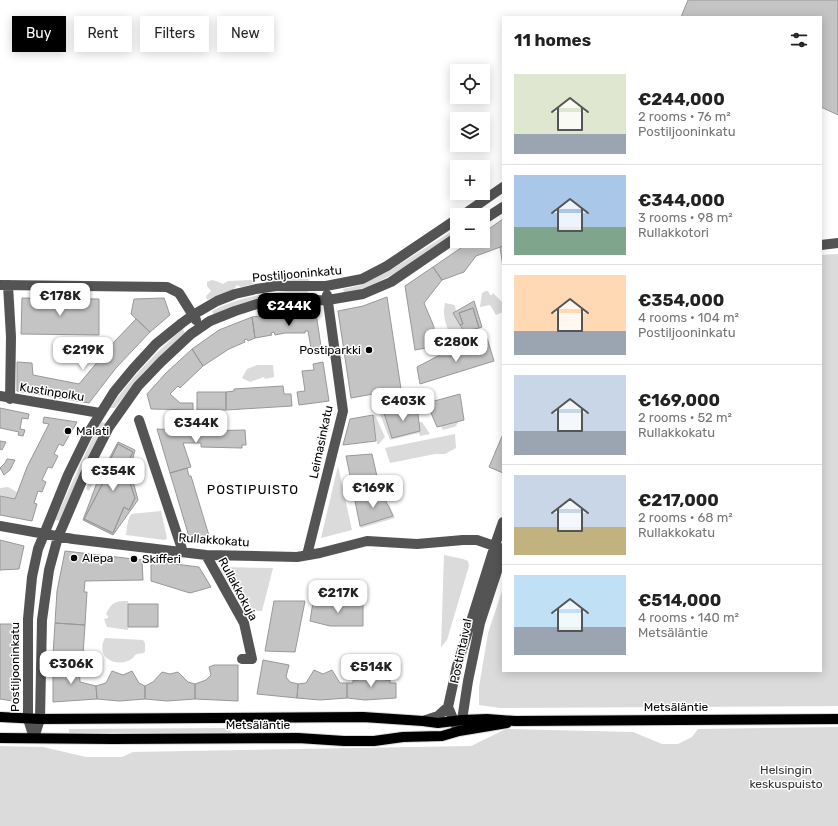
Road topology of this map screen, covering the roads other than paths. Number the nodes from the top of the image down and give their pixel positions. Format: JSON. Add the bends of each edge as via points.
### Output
{"nodes":[{"id":1,"x":502,"y":189,"type":"edge"},
{"id":2,"x":474,"y":208,"type":"edge"},
{"id":3,"x":502,"y":208,"type":"edge"},
{"id":4,"x":490,"y":215,"type":"edge"},
{"id":5,"x":450,"y":225,"type":"edge"},
{"id":6,"x":450,"y":242,"type":"edge"},
{"id":7,"x":838,"y":243,"type":"edge"},
{"id":8,"x":822,"y":245,"type":"edge"},
{"id":9,"x":4,"y":285,"type":"edge"},
{"id":10,"x":326,"y":286,"type":"junction"},
{"id":11,"x":328,"y":300,"type":"junction"},
{"id":12,"x":192,"y":315,"type":"junction"},
{"id":13,"x":200,"y":327,"type":"junction"},
{"id":14,"x":5,"y":398,"type":"edge"},
{"id":15,"x":100,"y":413,"type":"junction"},
{"id":16,"x":139,"y":420,"type":"dead end"},
{"id":17,"x":0,"y":526,"type":"edge"},
{"id":18,"x":501,"y":526,"type":"edge"},
{"id":19,"x":43,"y":534,"type":"junction"},
{"id":20,"x":58,"y":537,"type":"junction"},
{"id":21,"x":499,"y":547,"type":"edge"},
{"id":22,"x":183,"y":552,"type":"junction"},
{"id":23,"x":206,"y":555,"type":"junction"},
{"id":24,"x":307,"y":555,"type":"junction"},
{"id":25,"x":502,"y":556,"type":"edge"},
{"id":26,"x":247,"y":659,"type":"dead end"},
{"id":27,"x":448,"y":707,"type":"junction"},
{"id":28,"x":0,"y":717,"type":"edge"},
{"id":29,"x":28,"y":719,"type":"junction"},
{"id":30,"x":40,"y":719,"type":"junction"},
{"id":31,"x":838,"y":719,"type":"edge"},
{"id":32,"x":424,"y":720,"type":"junction"},
{"id":33,"x":458,"y":720,"type":"junction"},
{"id":34,"x":515,"y":720,"type":"junction"},
{"id":35,"x":459,"y":731,"type":"junction"},
{"id":36,"x":0,"y":738,"type":"edge"},
{"id":37,"x":34,"y":738,"type":"junction"}],
"edges":[{"from":1,"to":2,"type":"street"},
{"from":3,"to":4,"type":"street"},
{"from":5,"to":10,"type":"street","name":"Postiljooninkatu","via":[[375,273],[362,279]]},
{"from":6,"to":11,"type":"street","name":"Postiljooninkatu","via":[[392,282],[363,294]]},
{"from":7,"to":8,"type":"street"},
{"from":9,"to":12,"type":"street","via":[[161,286],[179,293]]},
{"from":9,"to":14,"type":"street","via":[[11,337]]},
{"from":10,"to":11,"type":"street","name":"Leimasinkatu"},
{"from":10,"to":12,"type":"street","name":"Postiljooninkatu","via":[[276,286],[256,289],[217,301]]},
{"from":11,"to":13,"type":"street","name":"Postiljooninkatu","via":[[257,304]]},
{"from":11,"to":24,"type":"street","name":"Leimasinkatu","via":[[343,411]]},
{"from":12,"to":13,"type":"street"},
{"from":12,"to":15,"type":"street","name":"Postiljooninkatu","via":[[156,344],[114,392]]},
{"from":13,"to":20,"type":"street","name":"Postiljooninkatu","via":[[138,386],[117,415],[85,474]]},
{"from":14,"to":15,"type":"street","name":"Kustinpolku"},
{"from":15,"to":19,"type":"street","name":"Postiljooninkatu","via":[[68,475]]},
{"from":16,"to":22,"type":"street"},
{"from":17,"to":19,"type":"street","name":"Rullakkokatu"},
{"from":18,"to":21,"type":"street","name":"Postintaival"},
{"from":19,"to":20,"type":"street","name":"Rullakkokatu"},
{"from":19,"to":29,"type":"street","name":"Postiljooninkatu","via":[[34,564],[29,603]]},
{"from":20,"to":22,"type":"street","name":"Rullakkokatu"},
{"from":20,"to":30,"type":"street","name":"Postiljooninkatu","via":[[49,570],[42,620]]},
{"from":21,"to":24,"type":"street","name":"Rullakkokatu","via":[[477,540],[417,544],[367,540]]},
{"from":21,"to":27,"type":"street","name":"Postintaival","via":[[458,666]]},
{"from":22,"to":23,"type":"street","name":"Rullakkokatu"},
{"from":23,"to":24,"type":"street","name":"Rullakkokatu"},
{"from":23,"to":26,"type":"street","name":"Rullakkokuja","via":[[244,623]]},
{"from":25,"to":33,"type":"street","name":"Postintaival","via":[[480,623]]},
{"from":27,"to":32,"type":"street","via":[[438,716]]},
{"from":27,"to":33,"type":"street"},
{"from":28,"to":29,"type":"main road","name":"Metsäläntie"},
{"from":29,"to":30,"type":"main road","name":"Metsäläntie"},
{"from":29,"to":37,"type":"street","name":"Postiljooninkatu"},
{"from":30,"to":32,"type":"main road","name":"Metsäläntie","via":[[363,716]]},
{"from":30,"to":37,"type":"street","name":"Postiljooninkatu"},
{"from":31,"to":34,"type":"main road","name":"Metsäläntie"},
{"from":32,"to":33,"type":"main road","name":"Metsäläntie","via":[[438,723]]},
{"from":33,"to":34,"type":"main road","name":"Metsäläntie"},
{"from":33,"to":35,"type":"street","name":"Postintaival"},
{"from":34,"to":35,"type":"main road","name":"Metsäläntie"},
{"from":35,"to":37,"type":"main road","name":"Metsäläntie","via":[[442,736],[374,741],[298,738]]},
{"from":36,"to":37,"type":"main road","name":"Metsäläntie"}]}
